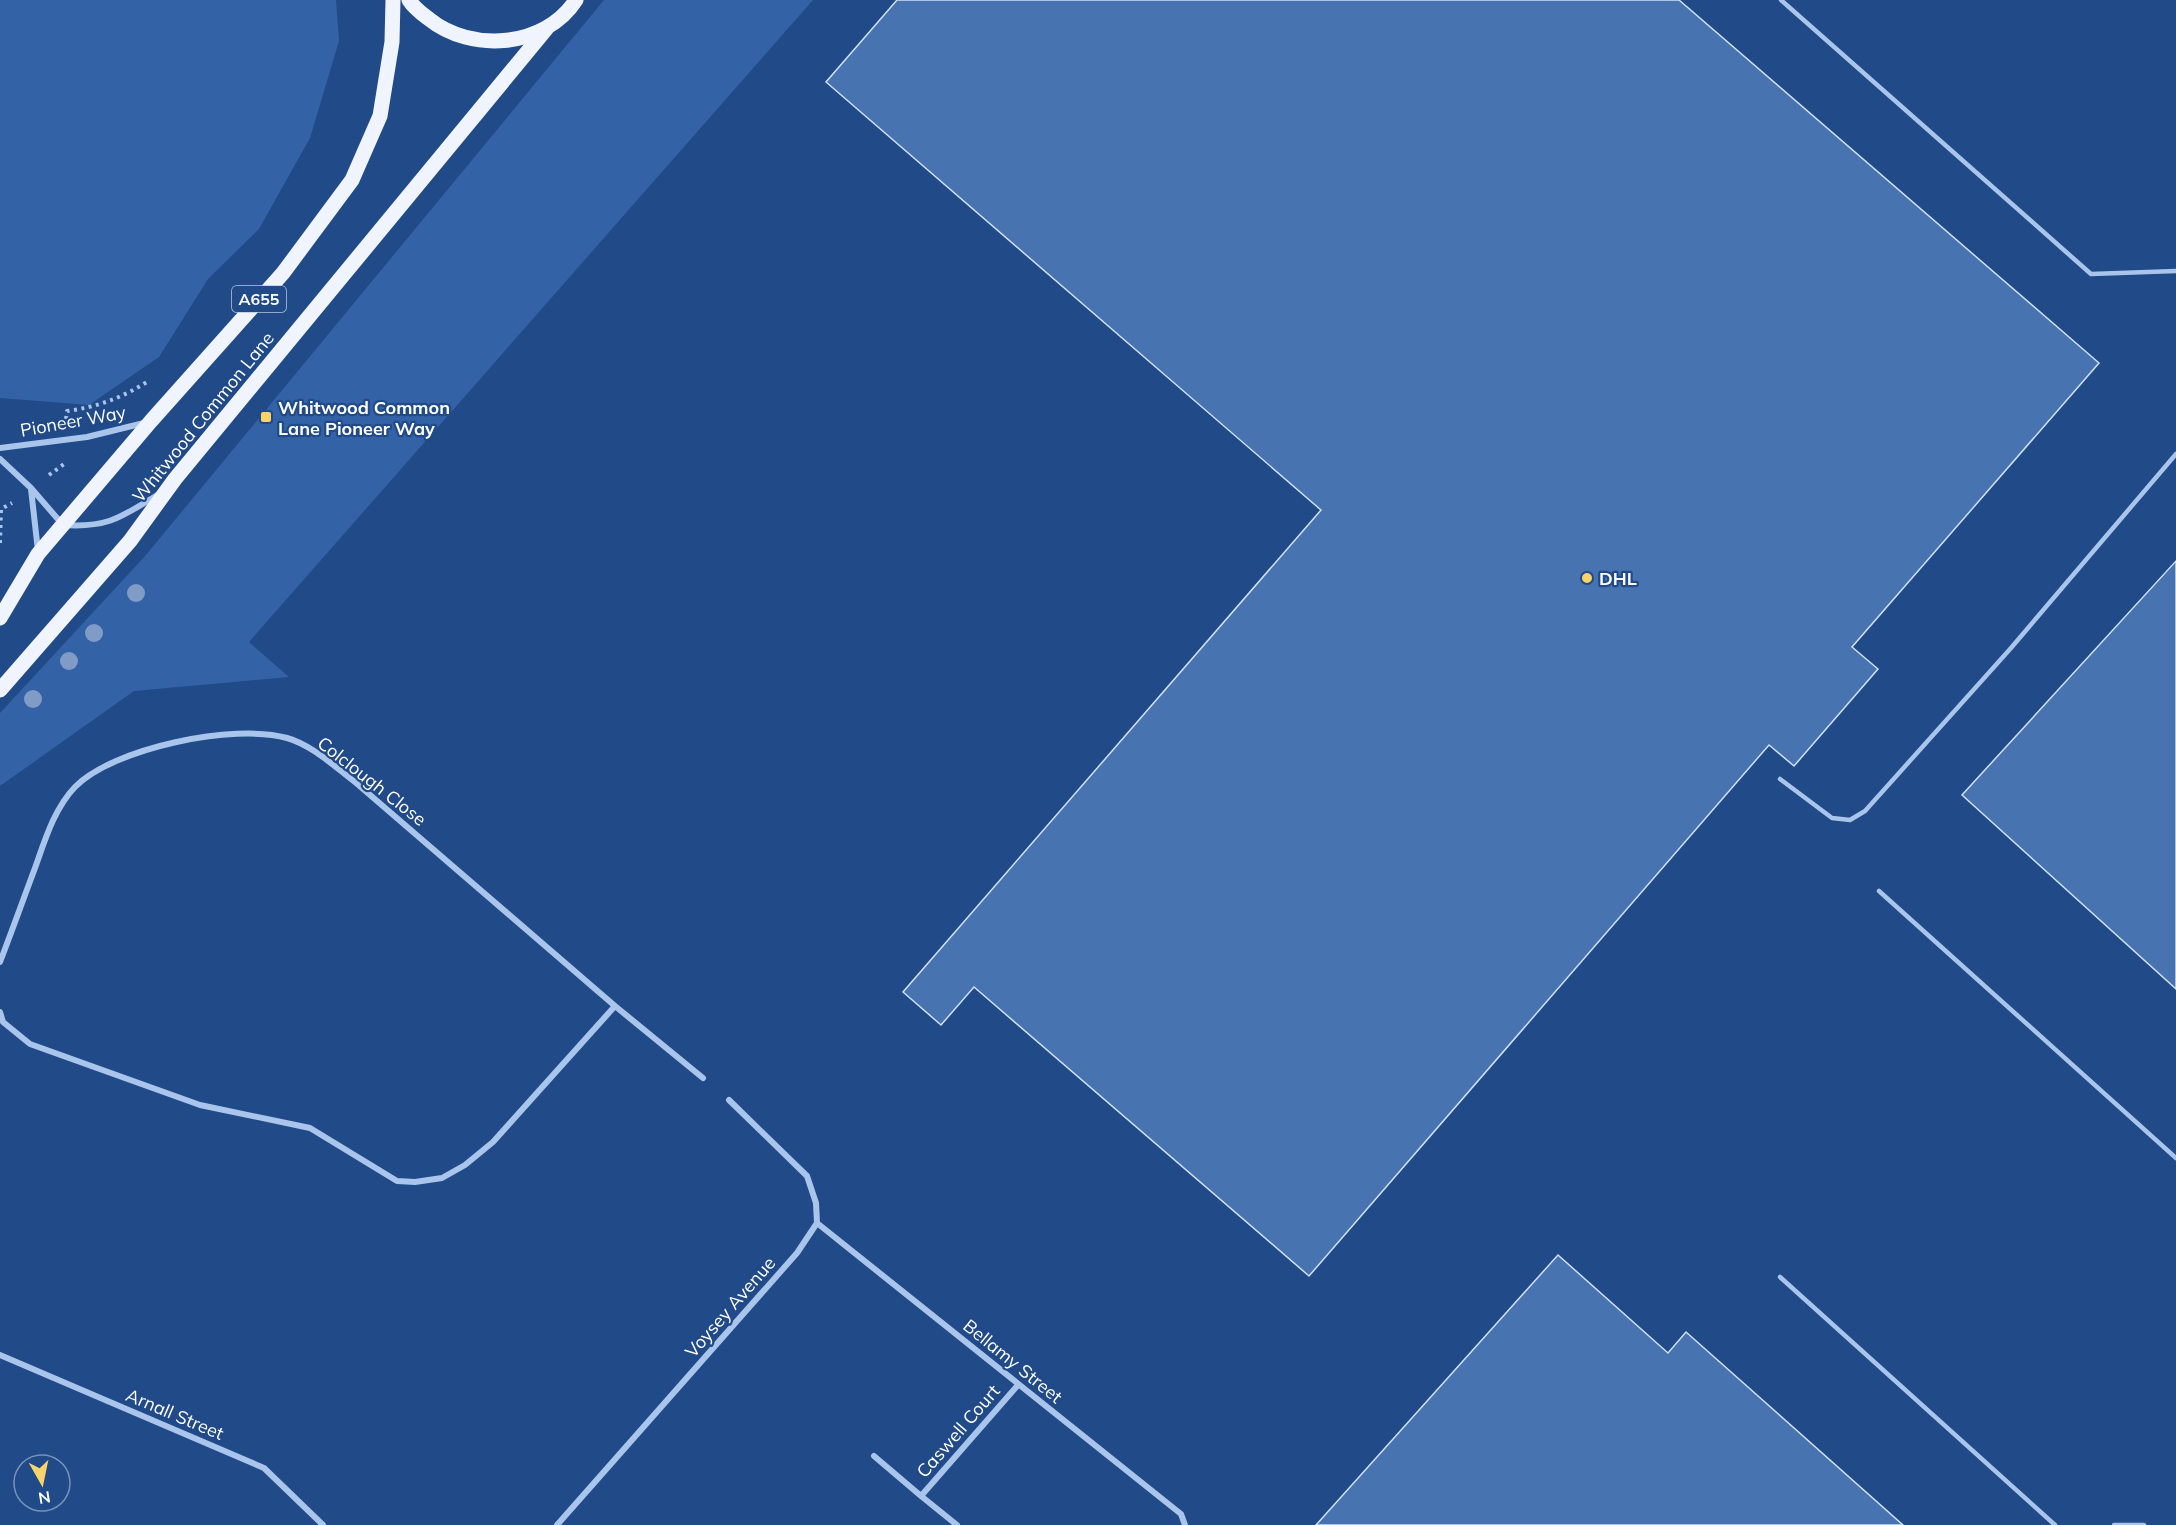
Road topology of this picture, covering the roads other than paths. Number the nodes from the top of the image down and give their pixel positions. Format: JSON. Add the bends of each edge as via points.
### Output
{"nodes":[{"id":1,"x":393,"y":0,"type":"edge"},
{"id":2,"x":409,"y":0,"type":"edge"},
{"id":3,"x":576,"y":0,"type":"edge"},
{"id":4,"x":1781,"y":0,"type":"edge"},
{"id":5,"x":547,"y":27,"type":"junction"},
{"id":6,"x":2176,"y":271,"type":"edge"},
{"id":7,"x":151,"y":421,"type":"junction"},
{"id":8,"x":0,"y":448,"type":"edge"},
{"id":9,"x":2176,"y":454,"type":"edge"},
{"id":10,"x":0,"y":459,"type":"edge"},
{"id":11,"x":169,"y":487,"type":"junction"},
{"id":12,"x":31,"y":488,"type":"junction"},
{"id":13,"x":63,"y":525,"type":"junction"},
{"id":14,"x":38,"y":554,"type":"junction"},
{"id":15,"x":0,"y":618,"type":"edge"},
{"id":16,"x":0,"y":690,"type":"edge"},
{"id":17,"x":1780,"y":779,"type":"dead end"},
{"id":18,"x":1879,"y":891,"type":"dead end"},
{"id":19,"x":0,"y":962,"type":"edge"},
{"id":20,"x":615,"y":1006,"type":"junction"},
{"id":21,"x":0,"y":1012,"type":"edge"},
{"id":22,"x":703,"y":1078,"type":"dead end"},
{"id":23,"x":729,"y":1100,"type":"dead end"},
{"id":24,"x":2176,"y":1158,"type":"edge"},
{"id":25,"x":817,"y":1223,"type":"junction"},
{"id":26,"x":1780,"y":1277,"type":"dead end"},
{"id":27,"x":0,"y":1355,"type":"edge"},
{"id":28,"x":1018,"y":1385,"type":"junction"},
{"id":29,"x":874,"y":1456,"type":"dead end"},
{"id":30,"x":921,"y":1496,"type":"junction"},
{"id":31,"x":322,"y":1525,"type":"edge"},
{"id":32,"x":557,"y":1525,"type":"edge"},
{"id":33,"x":957,"y":1525,"type":"edge"},
{"id":34,"x":1185,"y":1525,"type":"edge"},
{"id":35,"x":2055,"y":1525,"type":"edge"},
{"id":36,"x":2114,"y":1525,"type":"edge"},
{"id":37,"x":2144,"y":1525,"type":"edge"}],
"edges":[{"from":1,"to":7,"type":"main road","name":"Whitwood Common Lane","number":"A655","via":[[392,42],[380,116],[352,180],[283,273]]},
{"from":2,"to":5,"type":"main road","number":"A655","via":[[442,30],[476,41],[513,41]]},
{"from":3,"to":5,"type":"main road","number":"A655"},
{"from":4,"to":6,"type":"lane","via":[[2091,274]]},
{"from":5,"to":11,"type":"main road","name":"Whitwood Common Lane","number":"A655"},
{"from":7,"to":8,"type":"street","name":"Pioneer Way","via":[[87,437]]},
{"from":7,"to":13,"type":"main road","name":"Whitwood Common Lane","number":"A655"},
{"from":9,"to":17,"type":"lane","via":[[2011,648],[1865,811],[1850,820],[1832,818]]},
{"from":10,"to":12,"type":"street"},
{"from":11,"to":13,"type":"street","via":[[108,523],[89,527]]},
{"from":11,"to":16,"type":"main road","name":"Whitwood Common Lane","number":"A655","via":[[130,541]]},
{"from":12,"to":13,"type":"street"},
{"from":12,"to":14,"type":"street"},
{"from":13,"to":14,"type":"main road","name":"Whitwood Common Lane","number":"A655"},
{"from":14,"to":15,"type":"main road","name":"Whitwood Common Lane","number":"A655"},
{"from":18,"to":24,"type":"lane"},
{"from":19,"to":20,"type":"street","name":"Colclough Close","via":[[55,814],[75,787],[104,767],[149,749],[190,739],[257,734],[288,738],[355,782]]},
{"from":20,"to":21,"type":"street","via":[[493,1142],[442,1178],[415,1182],[397,1181],[310,1128],[200,1105],[30,1044],[3,1022]]},
{"from":20,"to":22,"type":"street","name":"Colclough Close"},
{"from":23,"to":25,"type":"street","via":[[807,1176],[816,1203]]},
{"from":25,"to":28,"type":"street","name":"Bellamy Street"},
{"from":25,"to":32,"type":"street","name":"Voysey Avenue","via":[[797,1253]]},
{"from":26,"to":35,"type":"lane"},
{"from":27,"to":31,"type":"street","name":"Arnall Street","via":[[264,1468]]},
{"from":28,"to":30,"type":"street","name":"Caswell Court"},
{"from":28,"to":34,"type":"street","name":"Bellamy Street","via":[[1181,1514]]},
{"from":29,"to":30,"type":"street","name":"Caswell Court"},
{"from":30,"to":33,"type":"street","name":"Caswell Court"},
{"from":36,"to":37,"type":"lane"}]}
